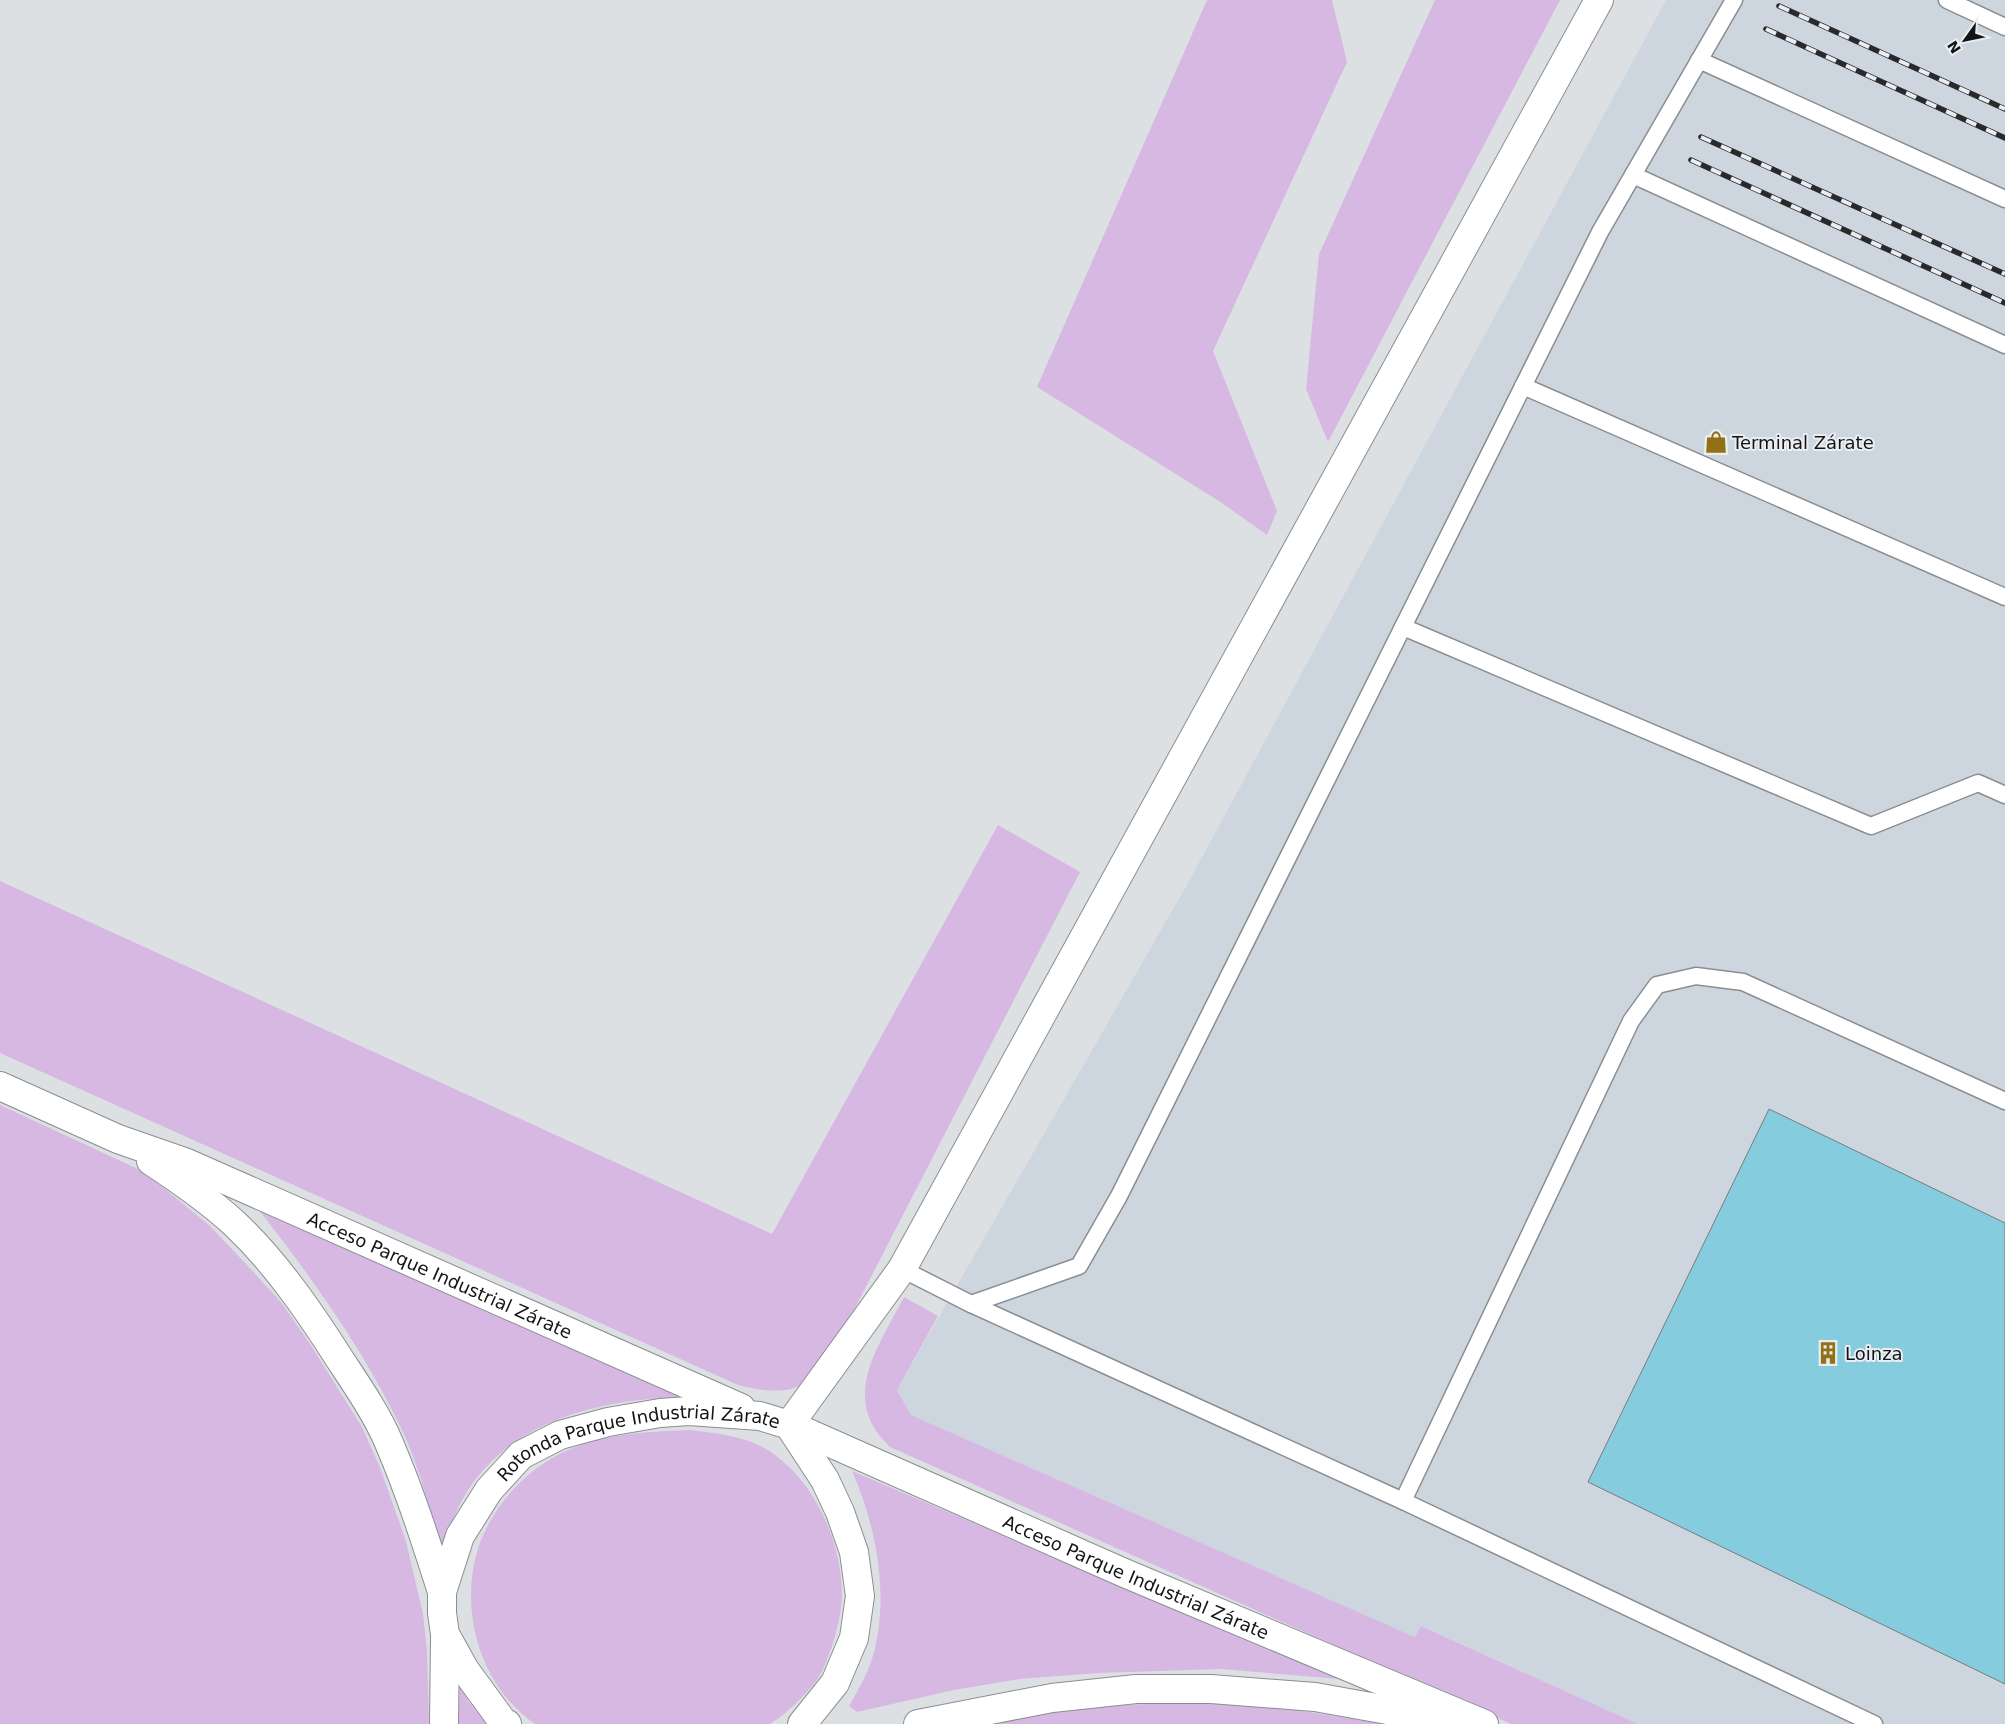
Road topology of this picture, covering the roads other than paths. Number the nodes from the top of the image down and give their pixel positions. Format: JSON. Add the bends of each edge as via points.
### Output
{"nodes":[{"id":1,"x":1599,"y":0,"type":"edge"},
{"id":2,"x":1734,"y":0,"type":"edge"},
{"id":3,"x":1947,"y":0,"type":"edge"},
{"id":4,"x":2005,"y":26,"type":"edge"},
{"id":5,"x":1699,"y":60,"type":"junction"},
{"id":6,"x":1633,"y":175,"type":"junction"},
{"id":7,"x":2005,"y":199,"type":"edge"},
{"id":8,"x":2005,"y":345,"type":"edge"},
{"id":9,"x":1522,"y":386,"type":"junction"},
{"id":10,"x":2005,"y":597,"type":"edge"},
{"id":11,"x":1403,"y":627,"type":"junction"},
{"id":12,"x":2005,"y":795,"type":"edge"},
{"id":13,"x":0,"y":1086,"type":"edge"},
{"id":14,"x":2005,"y":1101,"type":"edge"},
{"id":15,"x":118,"y":1140,"type":"junction"},
{"id":16,"x":902,"y":1269,"type":"junction"},
{"id":17,"x":970,"y":1304,"type":"junction"},
{"id":18,"x":760,"y":1416,"type":"junction"},
{"id":19,"x":789,"y":1425,"type":"junction"},
{"id":20,"x":1403,"y":1501,"type":"junction"},
{"id":21,"x":442,"y":1592,"type":"junction"},
{"id":22,"x":445,"y":1634,"type":"junction"},
{"id":23,"x":444,"y":1724,"type":"edge"},
{"id":24,"x":507,"y":1724,"type":"edge"},
{"id":25,"x":802,"y":1724,"type":"edge"},
{"id":26,"x":918,"y":1724,"type":"edge"},
{"id":27,"x":1463,"y":1724,"type":"edge"},
{"id":28,"x":1484,"y":1724,"type":"edge"},
{"id":29,"x":1874,"y":1724,"type":"edge"}],
"edges":[{"from":1,"to":16,"type":"main road"},
{"from":2,"to":5,"type":"lane"},
{"from":3,"to":4,"type":"lane"},
{"from":5,"to":6,"type":"lane"},
{"from":5,"to":7,"type":"lane"},
{"from":6,"to":8,"type":"lane"},
{"from":6,"to":9,"type":"lane","via":[[1600,232]]},
{"from":9,"to":10,"type":"lane"},
{"from":9,"to":11,"type":"lane"},
{"from":11,"to":12,"type":"lane","via":[[1870,826],[1978,783]]},
{"from":11,"to":17,"type":"lane","via":[[1119,1196],[1079,1266]]},
{"from":13,"to":15,"type":"main road","name":"Acceso Parque Industrial Zárate"},
{"from":14,"to":20,"type":"lane","via":[[1743,982],[1696,976],[1657,985],[1631,1021]]},
{"from":15,"to":18,"type":"main road","name":"Acceso Parque Industrial Zárate","via":[[187,1163]]},
{"from":15,"to":21,"type":"main road","name":"Acceso Parque Industrial Zárate","via":[[192,1188],[235,1225],[270,1262],[316,1323],[388,1441]]},
{"from":16,"to":17,"type":"lane"},
{"from":16,"to":19,"type":"main road"},
{"from":17,"to":20,"type":"lane"},
{"from":18,"to":19,"type":"main road","name":"Rotonda Parque Industrial Zárate"},
{"from":18,"to":21,"type":"main road","name":"Rotonda Parque Industrial Zárate","via":[[689,1411],[660,1413],[560,1435],[521,1455],[489,1490],[460,1536]]},
{"from":19,"to":25,"type":"main road","name":"Rotonda Parque Industrial Zárate","via":[[825,1480],[840,1512],[854,1552],[860,1596],[854,1638],[835,1683]]},
{"from":19,"to":28,"type":"main road","name":"Acceso Parque Industrial Zárate","via":[[1122,1572]]},
{"from":20,"to":29,"type":"lane"},
{"from":21,"to":22,"type":"main road","name":"Rotonda Parque Industrial Zárate"},
{"from":22,"to":23,"type":"main road"},
{"from":22,"to":24,"type":"main road","name":"Rotonda Parque Industrial Zárate","via":[[464,1670]]},
{"from":26,"to":27,"type":"main road","via":[[1052,1698],[1136,1688],[1211,1689],[1315,1697]]}]}
